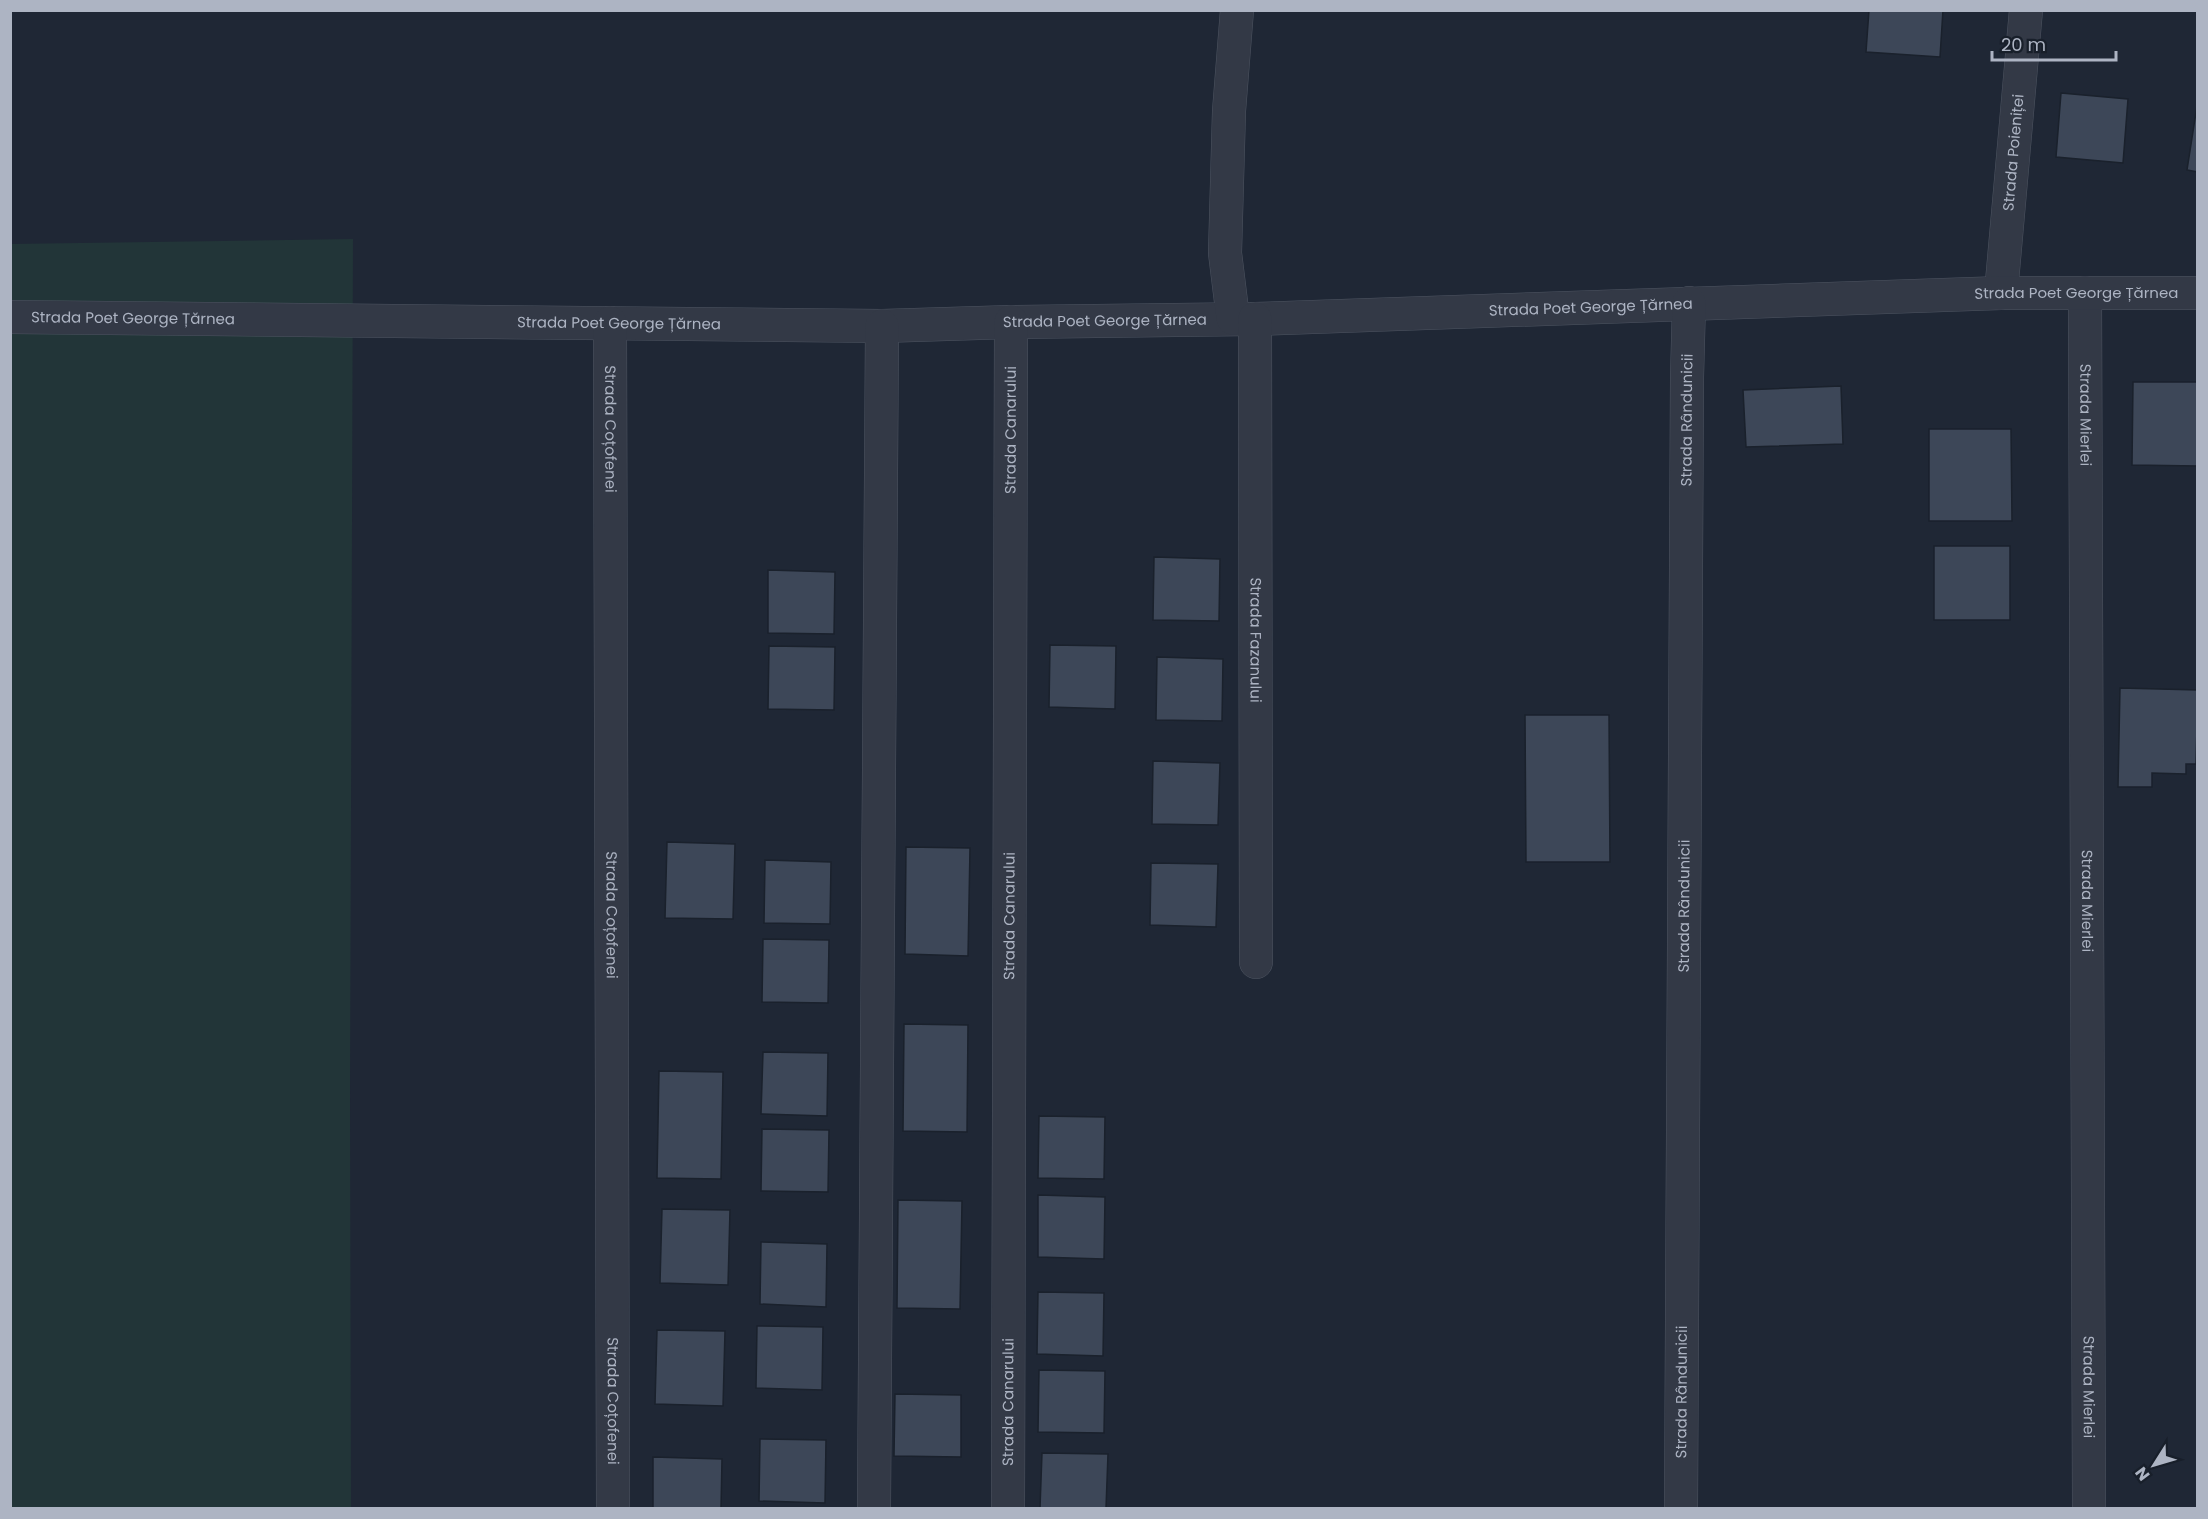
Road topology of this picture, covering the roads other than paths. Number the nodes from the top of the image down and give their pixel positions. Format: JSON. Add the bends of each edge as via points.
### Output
{"nodes":[{"id":1,"x":1237,"y":10,"type":"edge"},
{"id":2,"x":2026,"y":10,"type":"edge"},
{"id":3,"x":2001,"y":293,"type":"junction"},
{"id":4,"x":2085,"y":293,"type":"junction"},
{"id":5,"x":2198,"y":293,"type":"edge"},
{"id":6,"x":1689,"y":303,"type":"junction"},
{"id":7,"x":10,"y":317,"type":"edge"},
{"id":8,"x":1244,"y":318,"type":"junction"},
{"id":9,"x":610,"y":322,"type":"junction"},
{"id":10,"x":1011,"y":322,"type":"junction"},
{"id":11,"x":882,"y":326,"type":"junction"},
{"id":12,"x":1256,"y":962,"type":"dead end"},
{"id":13,"x":613,"y":1509,"type":"edge"},
{"id":14,"x":874,"y":1509,"type":"edge"},
{"id":15,"x":1008,"y":1509,"type":"edge"},
{"id":16,"x":1682,"y":1509,"type":"edge"},
{"id":17,"x":2089,"y":1509,"type":"edge"}],
"edges":[{"from":1,"to":8,"type":"street","name":"Strada Fazanului","via":[[1228,111],[1225,253]]},
{"from":2,"to":3,"type":"street","name":"Strada Poieniței"},
{"from":3,"to":4,"type":"street","name":"Strada Poet George Țărnea"},
{"from":3,"to":6,"type":"street","name":"Strada Poet George Țărnea"},
{"from":4,"to":5,"type":"street","name":"Strada Poet George Țărnea"},
{"from":4,"to":17,"type":"street","name":"Strada Mierlei"},
{"from":6,"to":8,"type":"street","name":"Strada Poet George Țărnea"},
{"from":6,"to":16,"type":"street","name":"Strada Rândunicii"},
{"from":7,"to":9,"type":"street","name":"Strada Poet George Țărnea"},
{"from":8,"to":10,"type":"street","name":"Strada Poet George Țărnea"},
{"from":8,"to":12,"type":"street","name":"Strada Fazanului"},
{"from":9,"to":11,"type":"street","name":"Strada Poet George Țărnea"},
{"from":9,"to":13,"type":"street","name":"Strada Coțofenei"},
{"from":10,"to":11,"type":"street","name":"Strada Poet George Țărnea"},
{"from":10,"to":15,"type":"street","name":"Strada Canarului"},
{"from":11,"to":14,"type":"street"}]}
